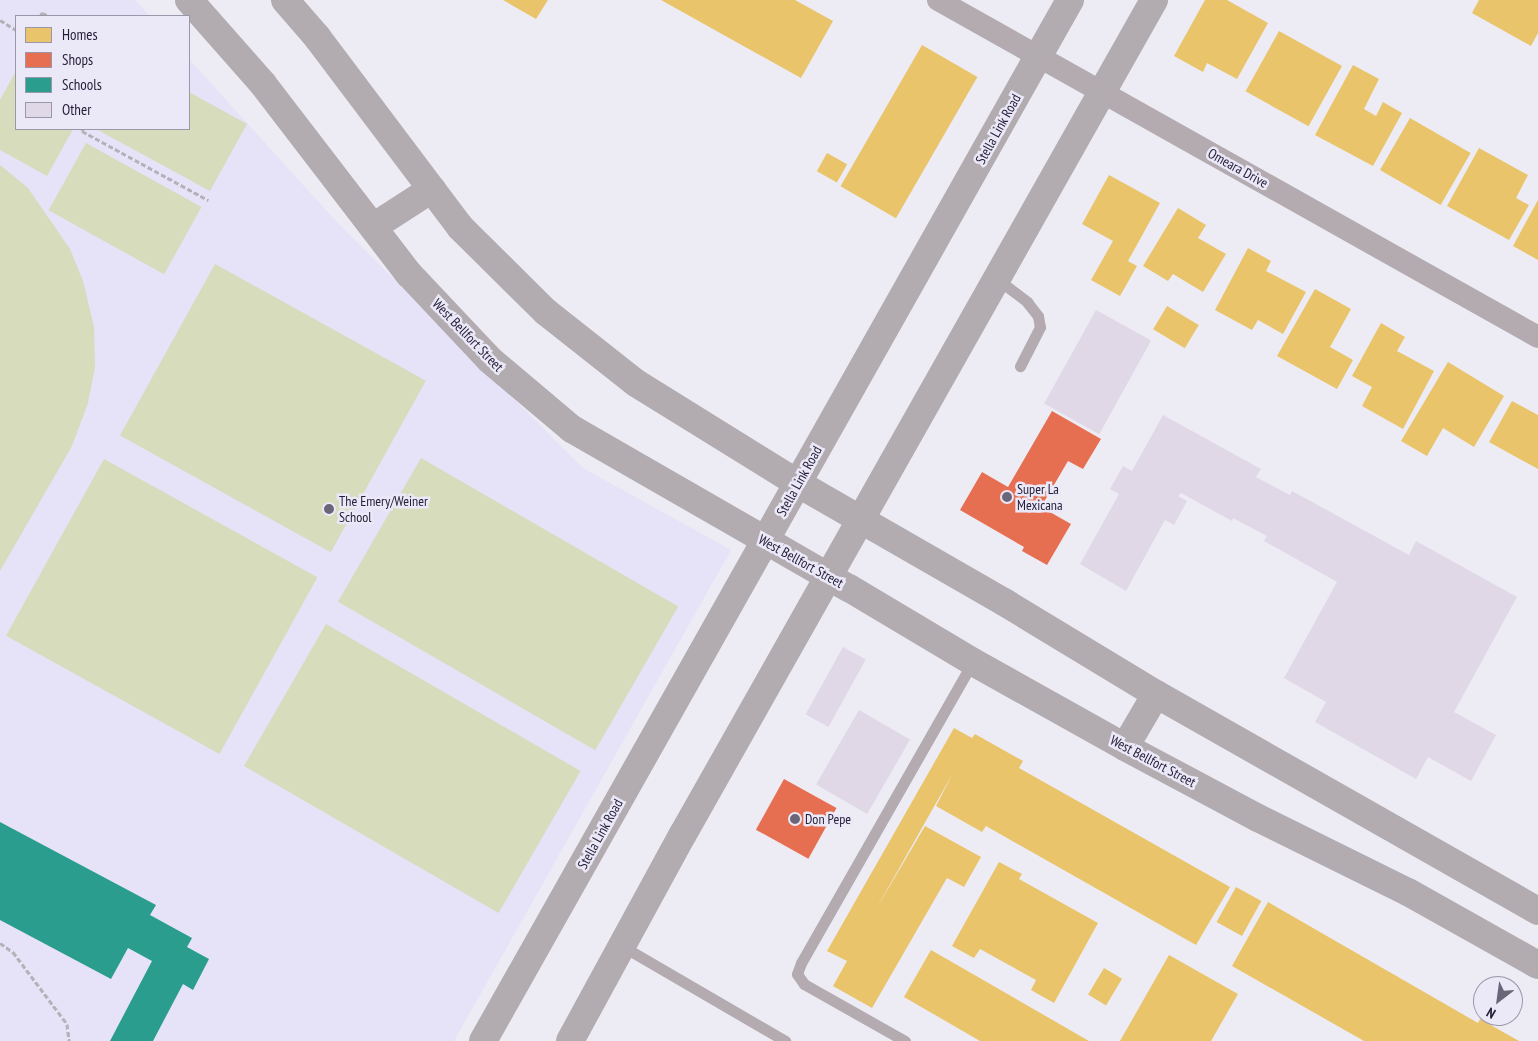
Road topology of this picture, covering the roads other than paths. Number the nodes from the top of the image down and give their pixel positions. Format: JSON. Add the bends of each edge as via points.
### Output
{"nodes":[{"id":1,"x":189,"y":0,"type":"edge"},
{"id":2,"x":285,"y":0,"type":"edge"},
{"id":3,"x":938,"y":0,"type":"edge"},
{"id":4,"x":1070,"y":0,"type":"edge"},
{"id":5,"x":1154,"y":0,"type":"edge"},
{"id":6,"x":1038,"y":56,"type":"junction"},
{"id":7,"x":1102,"y":92,"type":"junction"},
{"id":8,"x":432,"y":189,"type":"junction"},
{"id":9,"x":373,"y":227,"type":"junction"},
{"id":10,"x":997,"y":279,"type":"junction"},
{"id":11,"x":1538,"y":337,"type":"edge"},
{"id":12,"x":1020,"y":366,"type":"dead end"},
{"id":13,"x":797,"y":483,"type":"junction"},
{"id":14,"x":861,"y":521,"type":"junction"},
{"id":15,"x":765,"y":541,"type":"junction"},
{"id":16,"x":828,"y":576,"type":"junction"},
{"id":17,"x":972,"y":662,"type":"junction"},
{"id":18,"x":1156,"y":694,"type":"junction"},
{"id":19,"x":1125,"y":747,"type":"junction"},
{"id":20,"x":1538,"y":911,"type":"edge"},
{"id":21,"x":622,"y":946,"type":"junction"},
{"id":22,"x":1538,"y":965,"type":"edge"},
{"id":23,"x":483,"y":1041,"type":"edge"},
{"id":24,"x":570,"y":1041,"type":"edge"},
{"id":25,"x":785,"y":1041,"type":"edge"},
{"id":26,"x":905,"y":1041,"type":"edge"}],
"edges":[{"from":1,"to":9,"type":"main road","name":"West Bellfort Street","via":[[263,84]]},
{"from":2,"to":8,"type":"main road","via":[[317,37]]},
{"from":3,"to":6,"type":"street","name":"Omeara Drive"},
{"from":4,"to":6,"type":"main road","name":"Stella Link Road"},
{"from":5,"to":7,"type":"main road"},
{"from":6,"to":7,"type":"street","name":"Omeara Drive"},
{"from":6,"to":13,"type":"main road","name":"Stella Link Road"},
{"from":7,"to":10,"type":"main road"},
{"from":7,"to":11,"type":"street","name":"Omeara Drive"},
{"from":8,"to":9,"type":"main road"},
{"from":8,"to":13,"type":"main road","via":[[460,228],[546,312],[636,383]]},
{"from":9,"to":15,"type":"main road","name":"West Bellfort Street","via":[[409,274],[490,360],[572,429]]},
{"from":10,"to":12,"type":"lane","via":[[1027,302],[1038,316],[1040,327]]},
{"from":10,"to":14,"type":"main road"},
{"from":13,"to":14,"type":"main road"},
{"from":13,"to":15,"type":"main road","name":"Stella Link Road"},
{"from":14,"to":16,"type":"main road"},
{"from":14,"to":18,"type":"main road"},
{"from":15,"to":16,"type":"main road","name":"West Bellfort Street"},
{"from":15,"to":23,"type":"main road","name":"Stella Link Road"},
{"from":16,"to":17,"type":"main road","name":"West Bellfort Street"},
{"from":16,"to":21,"type":"main road"},
{"from":17,"to":19,"type":"main road","name":"West Bellfort Street"},
{"from":17,"to":26,"type":"lane","via":[[797,974],[804,984]]},
{"from":18,"to":19,"type":"main road"},
{"from":18,"to":20,"type":"main road"},
{"from":19,"to":22,"type":"main road","name":"West Bellfort Street","via":[[1258,818],[1408,892]]},
{"from":21,"to":24,"type":"main road"},
{"from":21,"to":25,"type":"lane"}]}
